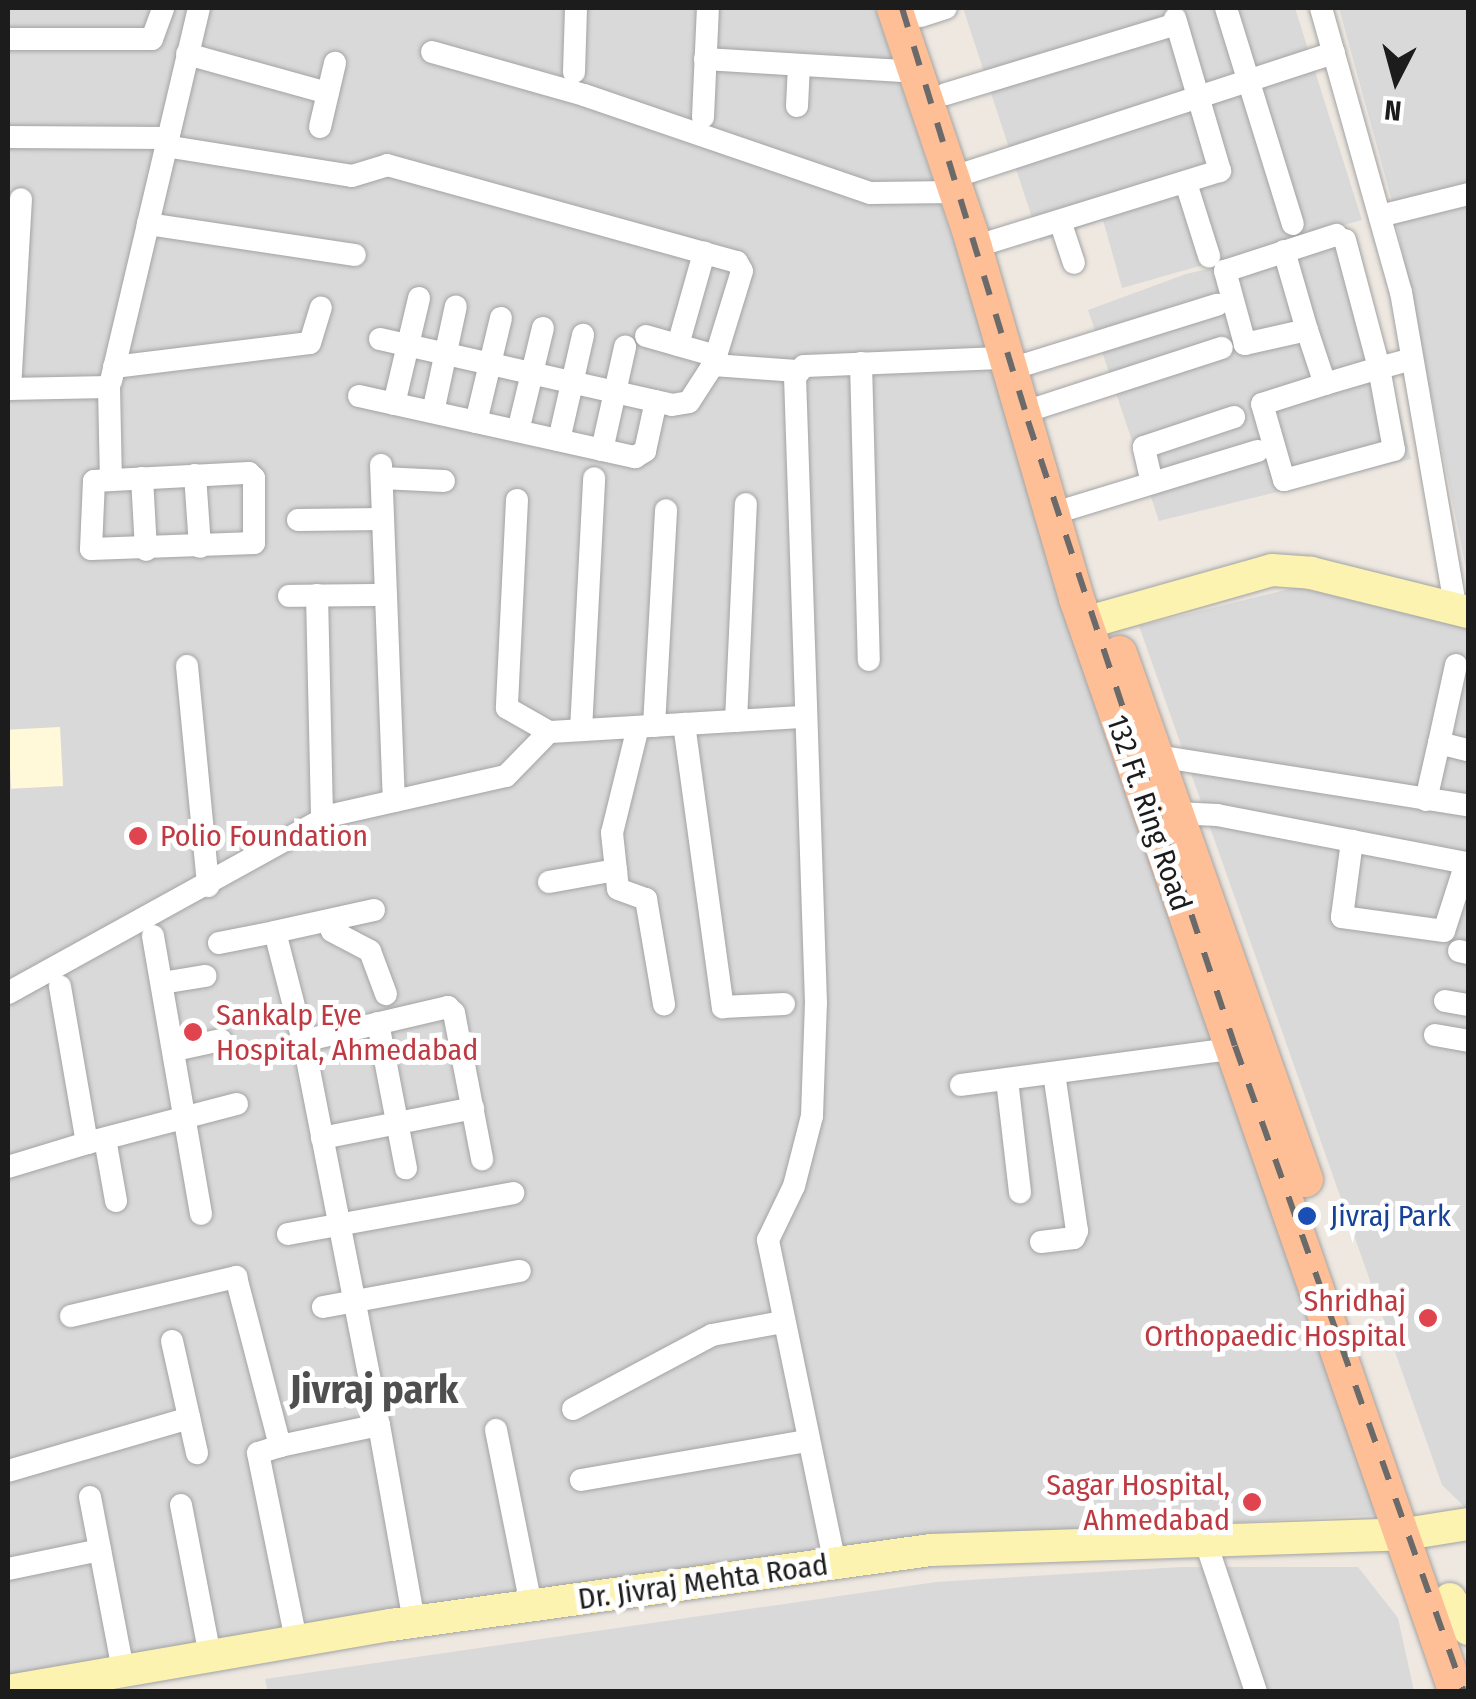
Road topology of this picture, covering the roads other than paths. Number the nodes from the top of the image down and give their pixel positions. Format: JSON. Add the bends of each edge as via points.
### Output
{"nodes":[{"id":1,"x":162,"y":8,"type":"edge"},
{"id":2,"x":200,"y":8,"type":"edge"},
{"id":3,"x":576,"y":8,"type":"edge"},
{"id":4,"x":708,"y":8,"type":"edge"},
{"id":5,"x":1226,"y":8,"type":"edge"},
{"id":6,"x":1320,"y":8,"type":"edge"},
{"id":7,"x":920,"y":10,"type":"edge"},
{"id":8,"x":8,"y":39,"type":"edge"},
{"id":9,"x":432,"y":52,"type":"dead end"},
{"id":10,"x":188,"y":54,"type":"junction"},
{"id":11,"x":1334,"y":54,"type":"junction"},
{"id":12,"x":705,"y":59,"type":"junction"},
{"id":13,"x":335,"y":63,"type":"dead end"},
{"id":14,"x":799,"y":65,"type":"junction"},
{"id":15,"x":574,"y":72,"type":"dead end"},
{"id":16,"x":914,"y":72,"type":"junction"},
{"id":17,"x":1248,"y":81,"type":"junction"},
{"id":18,"x":328,"y":94,"type":"junction"},
{"id":19,"x":946,"y":94,"type":"junction"},
{"id":20,"x":1198,"y":96,"type":"junction"},
{"id":21,"x":797,"y":106,"type":"dead end"},
{"id":22,"x":702,"y":117,"type":"dead end"},
{"id":23,"x":320,"y":127,"type":"dead end"},
{"id":24,"x":8,"y":137,"type":"edge"},
{"id":25,"x":166,"y":142,"type":"junction"},
{"id":26,"x":962,"y":182,"type":"junction"},
{"id":27,"x":1186,"y":183,"type":"junction"},
{"id":28,"x":1468,"y":194,"type":"edge"},
{"id":29,"x":21,"y":198,"type":"dead end"},
{"id":30,"x":1380,"y":216,"type":"junction"},
{"id":31,"x":1060,"y":221,"type":"junction"},
{"id":32,"x":148,"y":224,"type":"junction"},
{"id":33,"x":1293,"y":224,"type":"dead end"},
{"id":34,"x":990,"y":242,"type":"junction"},
{"id":35,"x":1284,"y":250,"type":"junction"},
{"id":36,"x":704,"y":253,"type":"junction"},
{"id":37,"x":355,"y":254,"type":"dead end"},
{"id":38,"x":1209,"y":256,"type":"dead end"},
{"id":39,"x":1074,"y":263,"type":"dead end"},
{"id":40,"x":418,"y":298,"type":"dead end"},
{"id":41,"x":1217,"y":305,"type":"dead end"},
{"id":42,"x":456,"y":306,"type":"dead end"},
{"id":43,"x":321,"y":308,"type":"dead end"},
{"id":44,"x":501,"y":318,"type":"dead end"},
{"id":45,"x":544,"y":328,"type":"dead end"},
{"id":46,"x":1307,"y":330,"type":"junction"},
{"id":47,"x":584,"y":335,"type":"dead end"},
{"id":48,"x":380,"y":339,"type":"dead end"},
{"id":49,"x":407,"y":345,"type":"junction"},
{"id":50,"x":678,"y":345,"type":"junction"},
{"id":51,"x":1222,"y":348,"type":"dead end"},
{"id":52,"x":446,"y":354,"type":"junction"},
{"id":53,"x":714,"y":360,"type":"junction"},
{"id":54,"x":1412,"y":360,"type":"junction"},
{"id":55,"x":1015,"y":361,"type":"junction"},
{"id":56,"x":489,"y":363,"type":"junction"},
{"id":57,"x":861,"y":363,"type":"junction"},
{"id":58,"x":1378,"y":368,"type":"junction"},
{"id":59,"x":797,"y":371,"type":"junction"},
{"id":60,"x":531,"y":373,"type":"junction"},
{"id":61,"x":112,"y":377,"type":"junction"},
{"id":62,"x":572,"y":382,"type":"junction"},
{"id":63,"x":1325,"y":384,"type":"junction"},
{"id":64,"x":9,"y":389,"type":"edge"},
{"id":65,"x":616,"y":392,"type":"junction"},
{"id":66,"x":359,"y":396,"type":"dead end"},
{"id":67,"x":656,"y":401,"type":"junction"},
{"id":68,"x":394,"y":404,"type":"junction"},
{"id":69,"x":1040,"y":407,"type":"junction"},
{"id":70,"x":433,"y":412,"type":"junction"},
{"id":71,"x":1234,"y":417,"type":"dead end"},
{"id":72,"x":476,"y":422,"type":"junction"},
{"id":73,"x":518,"y":432,"type":"junction"},
{"id":74,"x":559,"y":440,"type":"junction"},
{"id":75,"x":602,"y":450,"type":"junction"},
{"id":76,"x":1256,"y":450,"type":"dead end"},
{"id":77,"x":195,"y":475,"type":"junction"},
{"id":78,"x":142,"y":478,"type":"junction"},
{"id":79,"x":594,"y":478,"type":"dead end"},
{"id":80,"x":111,"y":480,"type":"junction"},
{"id":81,"x":444,"y":480,"type":"dead end"},
{"id":82,"x":1152,"y":483,"type":"junction"},
{"id":83,"x":517,"y":500,"type":"dead end"},
{"id":84,"x":746,"y":504,"type":"dead end"},
{"id":85,"x":1071,"y":508,"type":"junction"},
{"id":86,"x":666,"y":510,"type":"dead end"},
{"id":87,"x":383,"y":519,"type":"junction"},
{"id":88,"x":298,"y":520,"type":"dead end"},
{"id":89,"x":200,"y":547,"type":"junction"},
{"id":90,"x":146,"y":550,"type":"junction"},
{"id":91,"x":317,"y":595,"type":"junction"},
{"id":92,"x":386,"y":595,"type":"junction"},
{"id":93,"x":289,"y":596,"type":"dead end"},
{"id":94,"x":1462,"y":610,"type":"edge"},
{"id":95,"x":1095,"y":619,"type":"junction"},
{"id":96,"x":870,"y":660,"type":"dead end"},
{"id":97,"x":1456,"y":665,"type":"dead end"},
{"id":98,"x":187,"y":666,"type":"dead end"},
{"id":99,"x":803,"y":716,"type":"junction"},
{"id":100,"x":736,"y":721,"type":"junction"},
{"id":101,"x":684,"y":724,"type":"junction"},
{"id":102,"x":646,"y":727,"type":"junction"},
{"id":103,"x":581,"y":730,"type":"junction"},
{"id":104,"x":549,"y":732,"type":"junction"},
{"id":105,"x":1439,"y":743,"type":"junction"},
{"id":106,"x":1468,"y":750,"type":"edge"},
{"id":107,"x":1157,"y":756,"type":"junction"},
{"id":108,"x":1426,"y":800,"type":"junction"},
{"id":109,"x":394,"y":801,"type":"junction"},
{"id":110,"x":1468,"y":805,"type":"edge"},
{"id":111,"x":1177,"y":813,"type":"junction"},
{"id":112,"x":322,"y":819,"type":"junction"},
{"id":113,"x":1352,"y":841,"type":"junction"},
{"id":114,"x":616,"y":870,"type":"junction"},
{"id":115,"x":549,"y":882,"type":"dead end"},
{"id":116,"x":208,"y":886,"type":"junction"},
{"id":117,"x":374,"y":910,"type":"dead end"},
{"id":118,"x":329,"y":921,"type":"junction"},
{"id":119,"x":275,"y":932,"type":"junction"},
{"id":120,"x":154,"y":936,"type":"dead end"},
{"id":121,"x":219,"y":943,"type":"dead end"},
{"id":122,"x":205,"y":976,"type":"dead end"},
{"id":123,"x":162,"y":982,"type":"junction"},
{"id":124,"x":60,"y":986,"type":"dead end"},
{"id":125,"x":8,"y":993,"type":"edge"},
{"id":126,"x":386,"y":994,"type":"dead end"},
{"id":127,"x":1444,"y":1001,"type":"dead end"},
{"id":128,"x":664,"y":1004,"type":"dead end"},
{"id":129,"x":784,"y":1004,"type":"dead end"},
{"id":130,"x":1468,"y":1005,"type":"edge"},
{"id":131,"x":378,"y":1023,"type":"junction"},
{"id":132,"x":1435,"y":1035,"type":"dead end"},
{"id":133,"x":221,"y":1040,"type":"dead end"},
{"id":134,"x":303,"y":1041,"type":"junction"},
{"id":135,"x":1468,"y":1041,"type":"edge"},
{"id":136,"x":1232,"y":1048,"type":"junction"},
{"id":137,"x":175,"y":1050,"type":"junction"},
{"id":138,"x":1054,"y":1074,"type":"junction"},
{"id":139,"x":1007,"y":1080,"type":"junction"},
{"id":140,"x":962,"y":1085,"type":"dead end"},
{"id":141,"x":237,"y":1104,"type":"dead end"},
{"id":142,"x":472,"y":1108,"type":"junction"},
{"id":143,"x":188,"y":1118,"type":"junction"},
{"id":144,"x":397,"y":1123,"type":"junction"},
{"id":145,"x":322,"y":1138,"type":"junction"},
{"id":146,"x":96,"y":1141,"type":"junction"},
{"id":147,"x":482,"y":1158,"type":"dead end"},
{"id":148,"x":8,"y":1168,"type":"edge"},
{"id":149,"x":406,"y":1168,"type":"dead end"},
{"id":150,"x":1020,"y":1192,"type":"dead end"},
{"id":151,"x":513,"y":1193,"type":"dead end"},
{"id":152,"x":116,"y":1201,"type":"dead end"},
{"id":153,"x":201,"y":1214,"type":"dead end"},
{"id":154,"x":341,"y":1223,"type":"junction"},
{"id":155,"x":288,"y":1234,"type":"dead end"},
{"id":156,"x":1041,"y":1242,"type":"dead end"},
{"id":157,"x":520,"y":1271,"type":"dead end"},
{"id":158,"x":355,"y":1302,"type":"junction"},
{"id":159,"x":323,"y":1307,"type":"dead end"},
{"id":160,"x":71,"y":1316,"type":"dead end"},
{"id":161,"x":782,"y":1322,"type":"junction"},
{"id":162,"x":172,"y":1341,"type":"dead end"},
{"id":163,"x":573,"y":1409,"type":"dead end"},
{"id":164,"x":189,"y":1418,"type":"junction"},
{"id":165,"x":379,"y":1425,"type":"junction"},
{"id":166,"x":496,"y":1430,"type":"dead end"},
{"id":167,"x":806,"y":1441,"type":"junction"},
{"id":168,"x":280,"y":1446,"type":"junction"},
{"id":169,"x":198,"y":1452,"type":"dead end"},
{"id":170,"x":8,"y":1470,"type":"edge"},
{"id":171,"x":580,"y":1480,"type":"dead end"},
{"id":172,"x":90,"y":1497,"type":"dead end"},
{"id":173,"x":181,"y":1506,"type":"dead end"},
{"id":174,"x":1468,"y":1524,"type":"edge"},
{"id":175,"x":1418,"y":1538,"type":"junction"},
{"id":176,"x":1468,"y":1538,"type":"edge"},
{"id":177,"x":100,"y":1550,"type":"junction"},
{"id":178,"x":1209,"y":1552,"type":"junction"},
{"id":179,"x":835,"y":1564,"type":"junction"},
{"id":180,"x":8,"y":1569,"type":"edge"},
{"id":181,"x":531,"y":1605,"type":"junction"},
{"id":182,"x":1449,"y":1613,"type":"edge"},
{"id":183,"x":414,"y":1621,"type":"junction"},
{"id":184,"x":296,"y":1640,"type":"junction"},
{"id":185,"x":1468,"y":1655,"type":"edge"},
{"id":186,"x":210,"y":1656,"type":"junction"},
{"id":187,"x":135,"y":1681,"type":"edge"},
{"id":188,"x":8,"y":1692,"type":"edge"},
{"id":189,"x":87,"y":1692,"type":"edge"},
{"id":190,"x":1256,"y":1692,"type":"edge"},
{"id":191,"x":1435,"y":1692,"type":"edge"},
{"id":192,"x":1456,"y":1692,"type":"edge"}],
"edges":[{"from":1,"to":8,"type":"street","via":[[152,39]]},
{"from":2,"to":10,"type":"street"},
{"from":3,"to":15,"type":"street"},
{"from":4,"to":12,"type":"street"},
{"from":5,"to":17,"type":"street"},
{"from":6,"to":11,"type":"street"},
{"from":7,"to":16,"type":"main road","name":"132 Ft. Ring Road"},
{"from":7,"to":19,"type":"main road","name":"132 Ft. Ring Road"},
{"from":9,"to":26,"type":"street","via":[[584,94],[870,192]]},
{"from":10,"to":18,"type":"street"},
{"from":10,"to":25,"type":"street"},
{"from":11,"to":17,"type":"street"},
{"from":11,"to":30,"type":"street"},
{"from":12,"to":14,"type":"street"},
{"from":12,"to":22,"type":"street"},
{"from":13,"to":18,"type":"street"},
{"from":14,"to":16,"type":"street"},
{"from":14,"to":21,"type":"street"},
{"from":16,"to":26,"type":"main road","name":"132 Ft. Ring Road"},
{"from":17,"to":20,"type":"street"},
{"from":17,"to":33,"type":"street"},
{"from":18,"to":23,"type":"street"},
{"from":19,"to":20,"type":"street","via":[[1176,21]]},
{"from":19,"to":26,"type":"main road","name":"132 Ft. Ring Road"},
{"from":20,"to":26,"type":"street"},
{"from":20,"to":27,"type":"street","via":[[1220,171]]},
{"from":24,"to":25,"type":"street"},
{"from":25,"to":32,"type":"street"},
{"from":25,"to":36,"type":"street","via":[[352,176],[386,165]]},
{"from":26,"to":34,"type":"main road","name":"132 Ft. Ring Road"},
{"from":26,"to":55,"type":"main road","name":"132 Ft. Ring Road"},
{"from":27,"to":31,"type":"street"},
{"from":27,"to":38,"type":"street"},
{"from":28,"to":30,"type":"street"},
{"from":29,"to":64,"type":"street"},
{"from":30,"to":54,"type":"street"},
{"from":31,"to":34,"type":"street"},
{"from":31,"to":39,"type":"street"},
{"from":32,"to":37,"type":"street"},
{"from":32,"to":61,"type":"street"},
{"from":34,"to":55,"type":"main road","name":"132 Ft. Ring Road"},
{"from":35,"to":46,"type":"street"},
{"from":35,"to":46,"type":"street","via":[[1226,269],[1245,344]]},
{"from":35,"to":58,"type":"street","via":[[1341,238]]},
{"from":36,"to":50,"type":"street"},
{"from":36,"to":53,"type":"street","via":[[737,262],[742,271]]},
{"from":40,"to":49,"type":"street"},
{"from":41,"to":55,"type":"street"},
{"from":42,"to":52,"type":"street"},
{"from":43,"to":61,"type":"street","via":[[310,342]]},
{"from":44,"to":56,"type":"street"},
{"from":45,"to":60,"type":"street"},
{"from":46,"to":63,"type":"street"},
{"from":47,"to":62,"type":"street"},
{"from":48,"to":49,"type":"street"},
{"from":49,"to":52,"type":"street"},
{"from":49,"to":68,"type":"street"},
{"from":50,"to":53,"type":"street"},
{"from":50,"to":65,"type":"street","via":[[636,342]]},
{"from":51,"to":69,"type":"street"},
{"from":52,"to":56,"type":"street"},
{"from":52,"to":70,"type":"street"},
{"from":53,"to":59,"type":"street"},
{"from":53,"to":67,"type":"street","via":[[689,402]]},
{"from":54,"to":58,"type":"street"},
{"from":54,"to":94,"type":"street"},
{"from":55,"to":57,"type":"street"},
{"from":55,"to":69,"type":"main road","name":"132 Ft. Ring Road"},
{"from":55,"to":95,"type":"main road","name":"132 Ft. Ring Road"},
{"from":56,"to":60,"type":"street"},
{"from":56,"to":72,"type":"street"},
{"from":57,"to":59,"type":"street"},
{"from":57,"to":96,"type":"street"},
{"from":58,"to":63,"type":"street"},
{"from":58,"to":63,"type":"street","via":[[1393,453],[1287,482],[1262,404]]},
{"from":59,"to":99,"type":"street"},
{"from":60,"to":62,"type":"street"},
{"from":60,"to":73,"type":"street"},
{"from":61,"to":64,"type":"street"},
{"from":61,"to":80,"type":"street"},
{"from":62,"to":65,"type":"street"},
{"from":62,"to":74,"type":"street"},
{"from":65,"to":67,"type":"street"},
{"from":65,"to":75,"type":"street"},
{"from":66,"to":68,"type":"street"},
{"from":67,"to":75,"type":"street","via":[[641,456]]},
{"from":68,"to":70,"type":"street"},
{"from":69,"to":85,"type":"main road","name":"132 Ft. Ring Road"},
{"from":70,"to":72,"type":"street"},
{"from":71,"to":82,"type":"street","via":[[1144,446]]},
{"from":72,"to":73,"type":"street"},
{"from":73,"to":74,"type":"street"},
{"from":74,"to":75,"type":"street"},
{"from":76,"to":82,"type":"street"},
{"from":77,"to":78,"type":"street"},
{"from":77,"to":89,"type":"street"},
{"from":77,"to":89,"type":"street","via":[[245,472],[254,478],[254,543]]},
{"from":78,"to":80,"type":"street"},
{"from":78,"to":90,"type":"street"},
{"from":79,"to":103,"type":"street"},
{"from":80,"to":90,"type":"street","via":[[89,484],[91,549]]},
{"from":81,"to":87,"type":"street","via":[[381,471]]},
{"from":82,"to":85,"type":"street"},
{"from":83,"to":104,"type":"street","via":[[507,708]]},
{"from":84,"to":100,"type":"street"},
{"from":85,"to":95,"type":"main road","name":"132 Ft. Ring Road"},
{"from":86,"to":102,"type":"street"},
{"from":87,"to":88,"type":"street"},
{"from":87,"to":92,"type":"street"},
{"from":89,"to":90,"type":"street"},
{"from":91,"to":92,"type":"street"},
{"from":91,"to":93,"type":"street"},
{"from":91,"to":112,"type":"street"},
{"from":92,"to":109,"type":"street"},
{"from":94,"to":95,"type":"main road","via":[[1311,572],[1272,570]]},
{"from":95,"to":107,"type":"main road","name":"132 Ft. Ring Road"},
{"from":95,"to":136,"type":"main road","name":"132 Ft. Ring Road"},
{"from":97,"to":105,"type":"street"},
{"from":98,"to":116,"type":"street"},
{"from":99,"to":100,"type":"street"},
{"from":99,"to":161,"type":"street","via":[[817,894],[816,1002],[812,1116],[794,1186],[768,1240]]},
{"from":100,"to":101,"type":"street"},
{"from":101,"to":102,"type":"street"},
{"from":101,"to":129,"type":"street","via":[[723,1007]]},
{"from":102,"to":103,"type":"street"},
{"from":102,"to":114,"type":"street","via":[[611,819]]},
{"from":103,"to":104,"type":"street"},
{"from":104,"to":109,"type":"street","via":[[506,776]]},
{"from":105,"to":106,"type":"street"},
{"from":105,"to":108,"type":"street"},
{"from":107,"to":108,"type":"street"},
{"from":107,"to":111,"type":"main road","name":"132 Ft. Ring Road"},
{"from":108,"to":110,"type":"street"},
{"from":109,"to":112,"type":"street"},
{"from":111,"to":113,"type":"street"},
{"from":111,"to":175,"type":"main road","name":"132 Ft. Ring Road"},
{"from":112,"to":116,"type":"street"},
{"from":113,"to":113,"type":"street","via":[[1466,863],[1446,928],[1437,933],[1342,917]]},
{"from":114,"to":115,"type":"street"},
{"from":114,"to":128,"type":"street","via":[[621,892],[646,899]]},
{"from":116,"to":125,"type":"street"},
{"from":117,"to":118,"type":"street"},
{"from":118,"to":119,"type":"street"},
{"from":118,"to":126,"type":"street","via":[[332,931],[370,951]]},
{"from":119,"to":121,"type":"street"},
{"from":119,"to":134,"type":"street"},
{"from":120,"to":123,"type":"street"},
{"from":122,"to":123,"type":"street"},
{"from":123,"to":137,"type":"street"},
{"from":124,"to":146,"type":"street"},
{"from":127,"to":130,"type":"street"},
{"from":131,"to":134,"type":"street"},
{"from":131,"to":142,"type":"street","via":[[440,1007],[454,1012]]},
{"from":131,"to":144,"type":"street"},
{"from":132,"to":135,"type":"street"},
{"from":133,"to":137,"type":"street"},
{"from":134,"to":145,"type":"street"},
{"from":136,"to":138,"type":"street"},
{"from":136,"to":175,"type":"main road","name":"132 Ft. Ring Road"},
{"from":137,"to":143,"type":"street"},
{"from":138,"to":139,"type":"street"},
{"from":138,"to":156,"type":"street","via":[[1078,1231],[1074,1238]]},
{"from":139,"to":140,"type":"street"},
{"from":139,"to":150,"type":"street"},
{"from":141,"to":143,"type":"street"},
{"from":142,"to":144,"type":"street"},
{"from":142,"to":147,"type":"street"},
{"from":143,"to":146,"type":"street"},
{"from":143,"to":153,"type":"street"},
{"from":144,"to":145,"type":"street"},
{"from":144,"to":149,"type":"street"},
{"from":145,"to":154,"type":"street"},
{"from":146,"to":148,"type":"street"},
{"from":146,"to":152,"type":"street"},
{"from":151,"to":154,"type":"street"},
{"from":154,"to":155,"type":"street"},
{"from":154,"to":158,"type":"street"},
{"from":157,"to":158,"type":"street"},
{"from":158,"to":159,"type":"street"},
{"from":158,"to":165,"type":"street"},
{"from":160,"to":168,"type":"street","via":[[236,1277]]},
{"from":161,"to":163,"type":"street","via":[[712,1335]]},
{"from":161,"to":167,"type":"street"},
{"from":162,"to":164,"type":"street"},
{"from":164,"to":169,"type":"street"},
{"from":164,"to":170,"type":"street"},
{"from":165,"to":168,"type":"street"},
{"from":165,"to":183,"type":"street"},
{"from":166,"to":181,"type":"street"},
{"from":167,"to":171,"type":"street"},
{"from":167,"to":179,"type":"street"},
{"from":168,"to":184,"type":"street","via":[[258,1453]]},
{"from":172,"to":177,"type":"street"},
{"from":173,"to":186,"type":"street"},
{"from":174,"to":175,"type":"main road"},
{"from":175,"to":176,"type":"main road"},
{"from":175,"to":178,"type":"main road"},
{"from":175,"to":179,"type":"main road","name":"Dr. Jivraj Mehta Road","via":[[931,1550]]},
{"from":175,"to":182,"type":"main road","name":"132 Ft. Ring Road"},
{"from":177,"to":180,"type":"street"},
{"from":177,"to":187,"type":"street"},
{"from":178,"to":187,"type":"main road","via":[[939,1563],[838,1575]]},
{"from":178,"to":190,"type":"street"},
{"from":179,"to":181,"type":"main road","name":"Dr. Jivraj Mehta Road"},
{"from":181,"to":183,"type":"main road","name":"Dr. Jivraj Mehta Road"},
{"from":182,"to":185,"type":"main road"},
{"from":182,"to":191,"type":"main road"},
{"from":182,"to":192,"type":"main road"},
{"from":183,"to":184,"type":"main road","name":"Dr. Jivraj Mehta Road"},
{"from":184,"to":186,"type":"main road","name":"Dr. Jivraj Mehta Road"},
{"from":186,"to":187,"type":"main road","name":"Dr. Jivraj Mehta Road"},
{"from":187,"to":188,"type":"main road","name":"Dr. Jivraj Mehta Road"},
{"from":187,"to":189,"type":"main road"}]}
